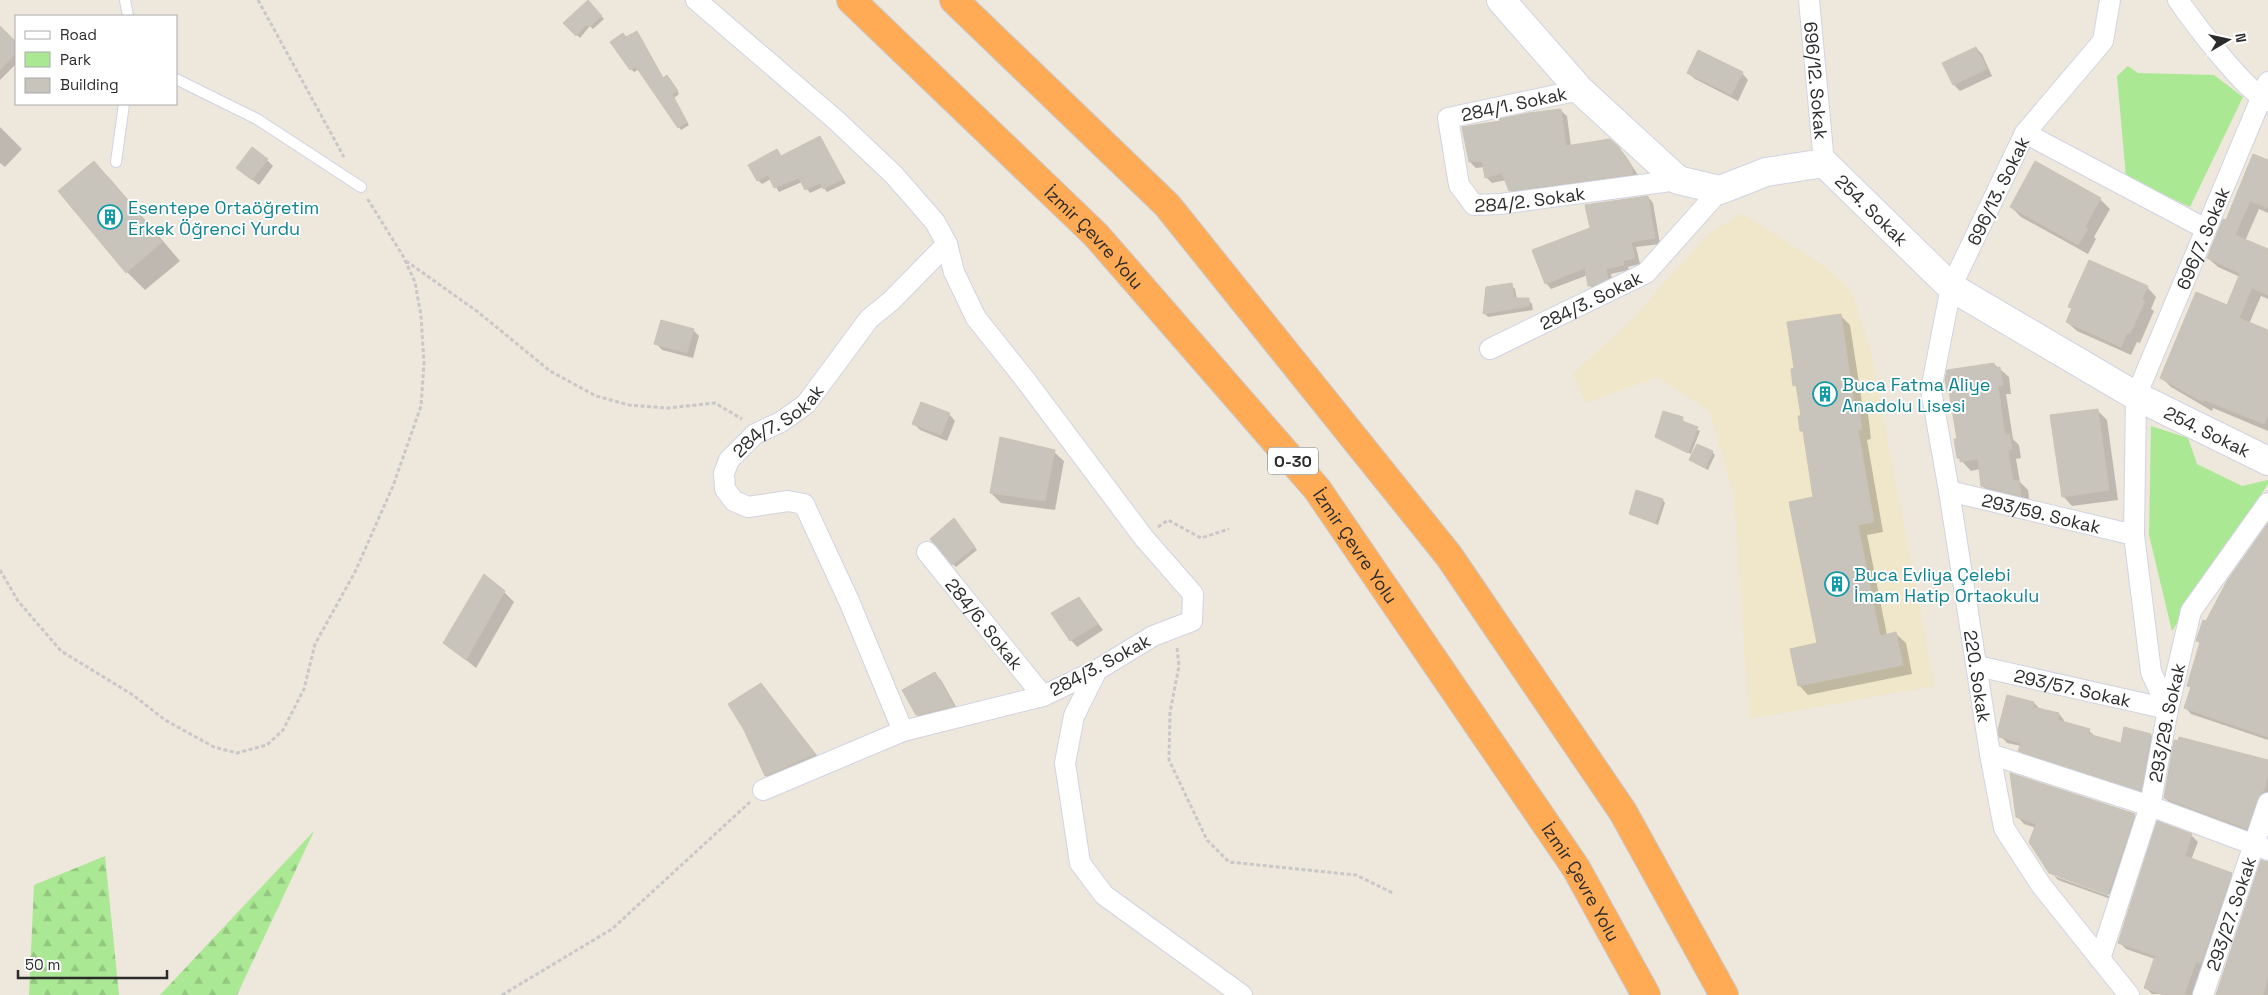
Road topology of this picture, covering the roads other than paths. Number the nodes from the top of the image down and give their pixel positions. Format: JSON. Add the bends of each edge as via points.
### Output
{"nodes":[{"id":1,"x":125,"y":0,"type":"edge"},
{"id":2,"x":696,"y":0,"type":"edge"},
{"id":3,"x":850,"y":0,"type":"edge"},
{"id":4,"x":954,"y":0,"type":"edge"},
{"id":5,"x":1501,"y":0,"type":"edge"},
{"id":6,"x":2110,"y":0,"type":"edge"},
{"id":7,"x":2178,"y":0,"type":"edge"},
{"id":8,"x":1814,"y":1,"type":"edge"},
{"id":9,"x":128,"y":15,"type":"edge"},
{"id":10,"x":178,"y":79,"type":"edge"},
{"id":11,"x":1580,"y":90,"type":"junction"},
{"id":12,"x":2266,"y":94,"type":"edge"},
{"id":13,"x":124,"y":105,"type":"edge"},
{"id":14,"x":1448,"y":118,"type":"joint"},
{"id":15,"x":2025,"y":133,"type":"junction"},
{"id":16,"x":116,"y":162,"type":"dead end"},
{"id":17,"x":1824,"y":163,"type":"junction"},
{"id":18,"x":1678,"y":180,"type":"junction"},
{"id":19,"x":361,"y":187,"type":"road end"},
{"id":20,"x":1720,"y":190,"type":"junction"},
{"id":21,"x":2206,"y":230,"type":"junction"},
{"id":22,"x":947,"y":244,"type":"junction"},
{"id":23,"x":1951,"y":287,"type":"junction"},
{"id":24,"x":1490,"y":349,"type":"dead end"},
{"id":25,"x":2136,"y":396,"type":"junction"},
{"id":26,"x":2268,"y":461,"type":"edge"},
{"id":27,"x":1949,"y":491,"type":"junction"},
{"id":28,"x":2268,"y":503,"type":"edge"},
{"id":29,"x":2134,"y":535,"type":"junction"},
{"id":30,"x":927,"y":552,"type":"dead end"},
{"id":31,"x":1976,"y":666,"type":"junction"},
{"id":32,"x":1096,"y":670,"type":"junction"},
{"id":33,"x":1043,"y":696,"type":"junction"},
{"id":34,"x":2168,"y":709,"type":"junction"},
{"id":35,"x":903,"y":731,"type":"junction"},
{"id":36,"x":1990,"y":754,"type":"junction"},
{"id":37,"x":764,"y":790,"type":"road end"},
{"id":38,"x":2268,"y":803,"type":"edge"},
{"id":39,"x":2150,"y":806,"type":"junction"},
{"id":40,"x":2260,"y":847,"type":"edge"},
{"id":41,"x":2100,"y":959,"type":"junction"},
{"id":42,"x":1242,"y":995,"type":"edge"},
{"id":43,"x":1646,"y":995,"type":"edge"},
{"id":44,"x":1724,"y":995,"type":"edge"},
{"id":45,"x":2129,"y":995,"type":"edge"},
{"id":46,"x":2202,"y":995,"type":"edge"}],
"edges":[{"from":1,"to":9,"type":"lane"},
{"from":2,"to":22,"type":"street","via":[[837,121],[894,175],[935,222]]},
{"from":3,"to":43,"type":"highway","name":"İzmir Çevre Yolu","number":"O-30","via":[[1096,235],[1317,489],[1576,868]]},
{"from":4,"to":44,"type":"highway","via":[[1167,206],[1449,556],[1623,812]]},
{"from":5,"to":11,"type":"street"},
{"from":6,"to":15,"type":"street","name":"696/13. Sokak","via":[[2103,41]]},
{"from":7,"to":12,"type":"street","via":[[2244,81]]},
{"from":8,"to":17,"type":"street","name":"696/12. Sokak"},
{"from":10,"to":19,"type":"lane","via":[[257,119]]},
{"from":11,"to":14,"type":"street","name":"284/1. Sokak"},
{"from":11,"to":18,"type":"street"},
{"from":12,"to":21,"type":"street","name":"696/7. Sokak"},
{"from":13,"to":16,"type":"lane"},
{"from":14,"to":18,"type":"street","name":"284/2. Sokak","via":[[1459,185],[1474,205]]},
{"from":15,"to":21,"type":"street"},
{"from":15,"to":23,"type":"street","name":"696/13. Sokak"},
{"from":17,"to":20,"type":"street","name":"254. Sokak","via":[[1766,172]]},
{"from":17,"to":23,"type":"street","name":"254. Sokak"},
{"from":18,"to":20,"type":"street"},
{"from":20,"to":24,"type":"street","name":"284/3. Sokak","via":[[1646,273]]},
{"from":21,"to":25,"type":"street","name":"696/7. Sokak"},
{"from":22,"to":32,"type":"street","name":"284/3. Sokak","via":[[954,272],[976,318],[1144,538],[1194,594],[1192,621],[1153,636]]},
{"from":22,"to":35,"type":"street","name":"284/7. Sokak","via":[[869,319],[806,404],[781,422],[755,434],[729,460],[724,473],[725,489],[734,501],[748,507],[788,501],[804,504]]},
{"from":23,"to":25,"type":"street","name":"254. Sokak"},
{"from":23,"to":27,"type":"street","name":"220. Sokak","via":[[1931,390]]},
{"from":25,"to":26,"type":"street","name":"254. Sokak"},
{"from":25,"to":29,"type":"street"},
{"from":27,"to":29,"type":"street","name":"293/59. Sokak"},
{"from":27,"to":31,"type":"street","name":"220. Sokak"},
{"from":28,"to":34,"type":"street","name":"293/29. Sokak","via":[[2191,611]]},
{"from":29,"to":34,"type":"street","via":[[2152,672]]},
{"from":30,"to":33,"type":"street","name":"284/6. Sokak"},
{"from":31,"to":34,"type":"street","name":"293/57. Sokak"},
{"from":31,"to":36,"type":"street","name":"220. Sokak"},
{"from":32,"to":33,"type":"street","name":"284/3. Sokak"},
{"from":32,"to":42,"type":"street","via":[[1074,716],[1065,763],[1080,863],[1104,894]]},
{"from":33,"to":35,"type":"street","name":"284/3. Sokak"},
{"from":34,"to":39,"type":"street","name":"293/29. Sokak"},
{"from":35,"to":37,"type":"street","name":"284/3. Sokak"},
{"from":36,"to":39,"type":"street"},
{"from":36,"to":41,"type":"street","name":"220. Sokak","via":[[2004,828],[2041,885]]},
{"from":38,"to":40,"type":"street","name":"293/27. Sokak"},
{"from":39,"to":40,"type":"street"},
{"from":39,"to":41,"type":"street","name":"293/29. Sokak"},
{"from":40,"to":46,"type":"street","name":"293/27. Sokak"},
{"from":41,"to":45,"type":"street","name":"220. Sokak"}]}
